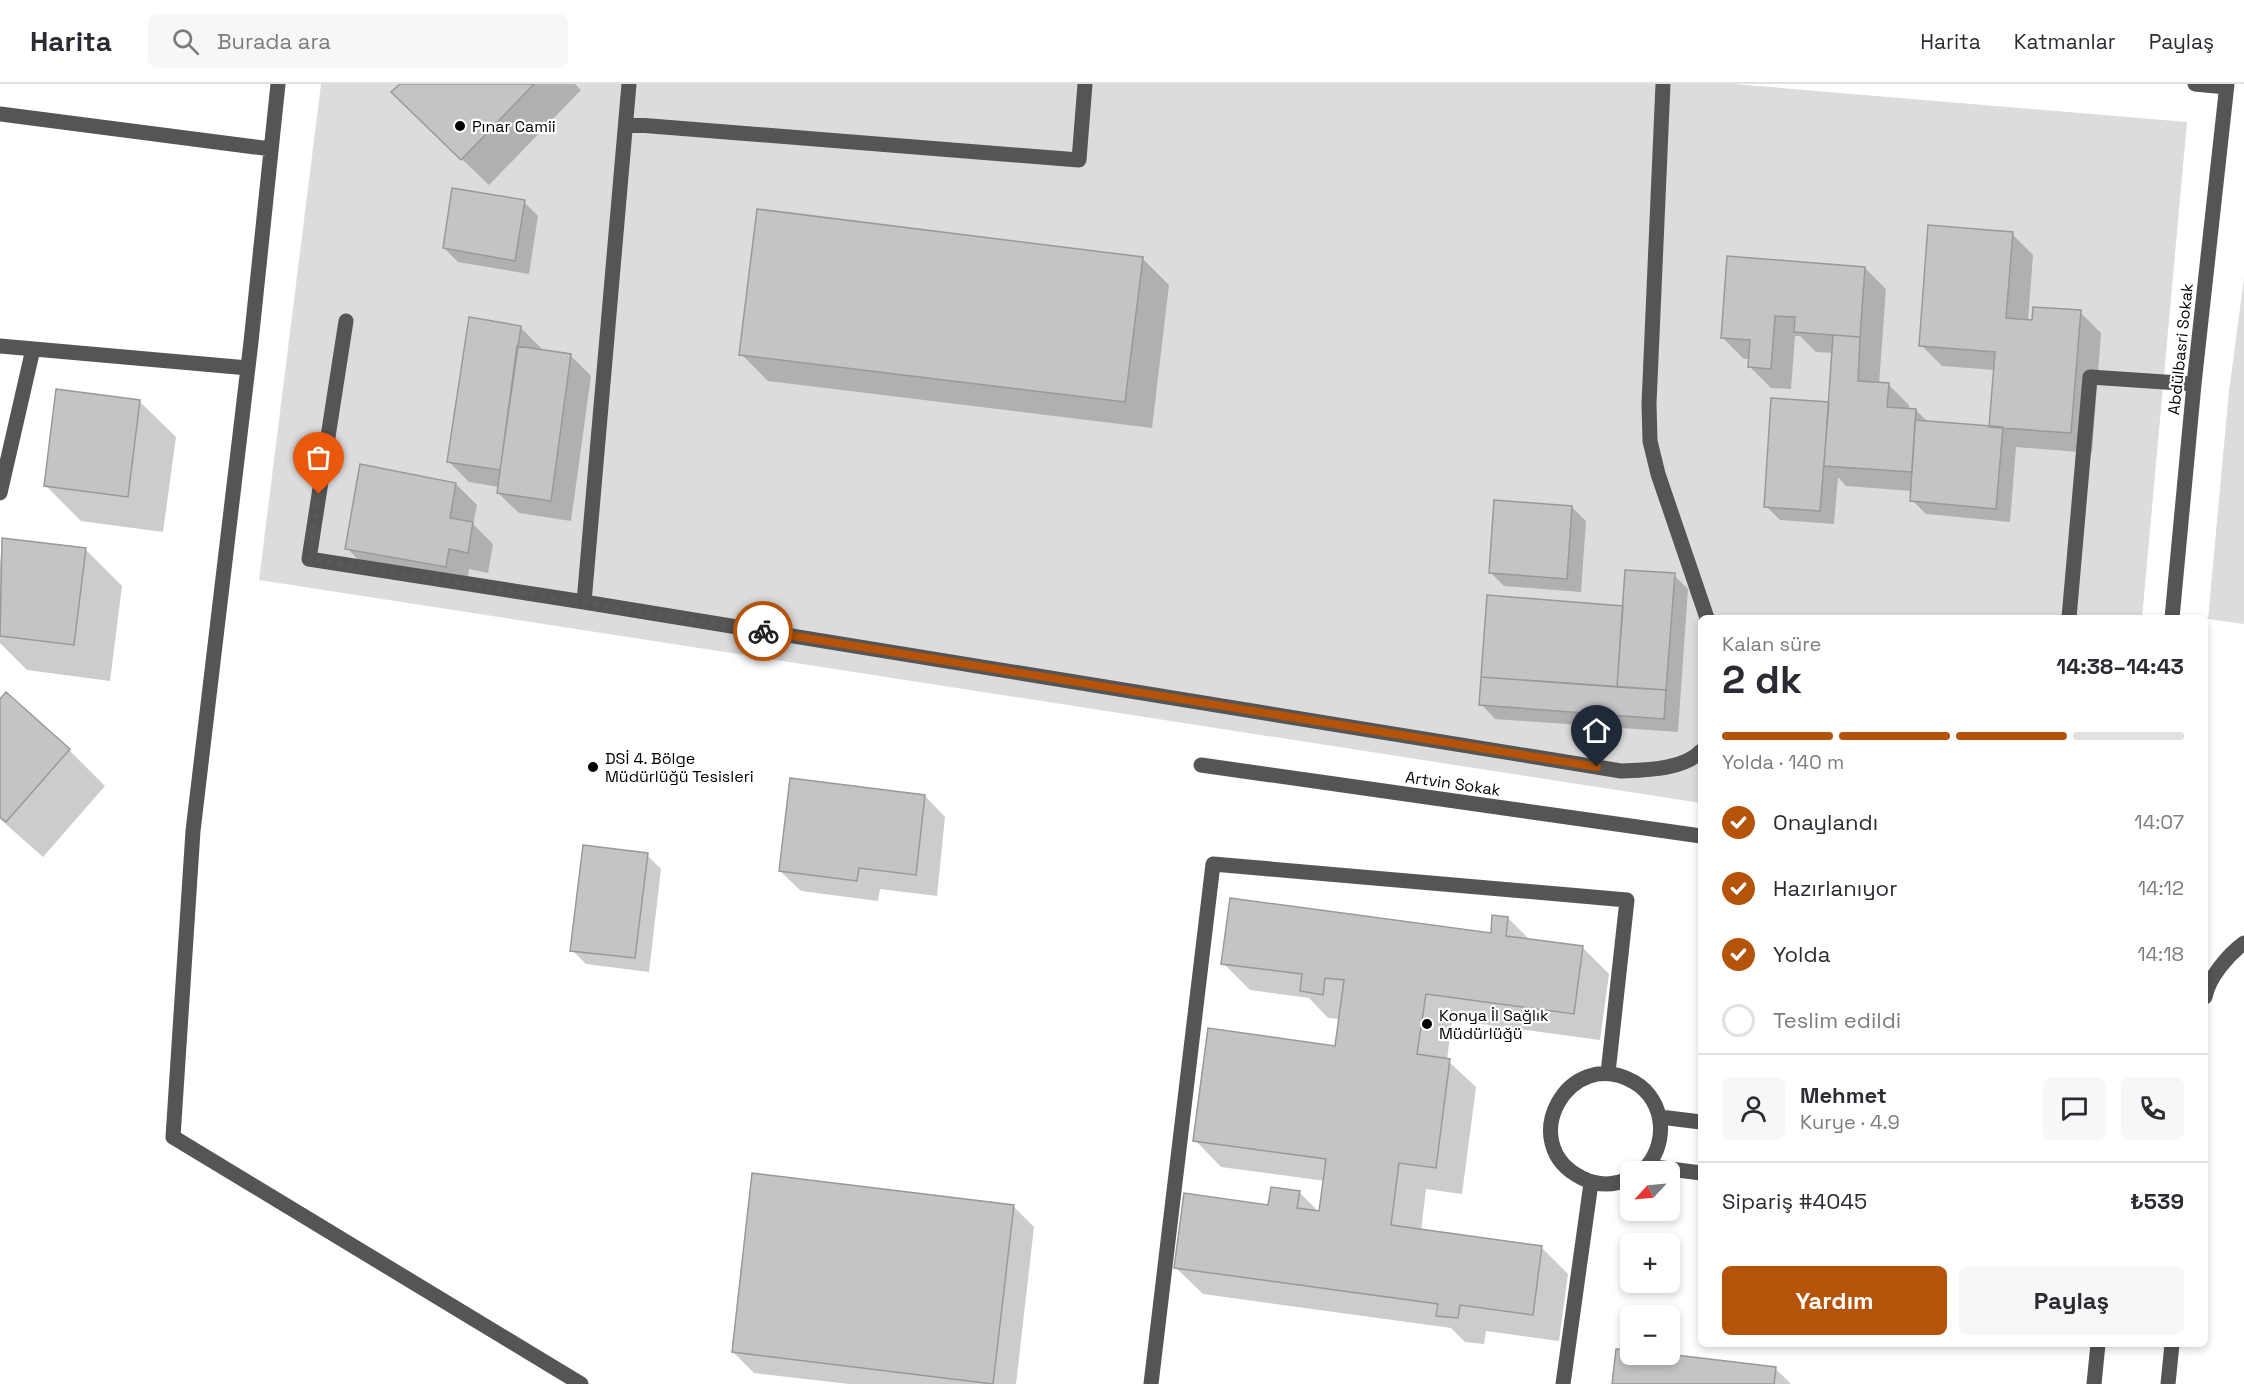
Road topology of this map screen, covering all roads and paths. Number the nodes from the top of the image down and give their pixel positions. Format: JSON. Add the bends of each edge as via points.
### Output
{"nodes":[{"id":1,"x":278,"y":84,"type":"edge"},
{"id":2,"x":629,"y":84,"type":"edge"},
{"id":3,"x":1085,"y":84,"type":"edge"},
{"id":4,"x":1663,"y":84,"type":"edge"},
{"id":5,"x":2195,"y":84,"type":"edge"},
{"id":6,"x":2227,"y":85,"type":"edge"},
{"id":7,"x":0,"y":114,"type":"edge"},
{"id":8,"x":626,"y":124,"type":"junction"},
{"id":9,"x":271,"y":149,"type":"junction"},
{"id":10,"x":346,"y":321,"type":"dead end"},
{"id":11,"x":0,"y":346,"type":"edge"},
{"id":12,"x":33,"y":349,"type":"junction"},
{"id":13,"x":248,"y":368,"type":"junction"},
{"id":14,"x":2194,"y":384,"type":"junction"},
{"id":15,"x":0,"y":493,"type":"edge"},
{"id":16,"x":584,"y":602,"type":"junction"},
{"id":17,"x":1706,"y":615,"type":"edge"},
{"id":18,"x":2069,"y":615,"type":"edge"},
{"id":19,"x":2172,"y":615,"type":"edge"},
{"id":20,"x":1698,"y":755,"type":"edge"},
{"id":21,"x":1201,"y":765,"type":"dead end"},
{"id":22,"x":1698,"y":837,"type":"edge"},
{"id":23,"x":2244,"y":943,"type":"edge"},
{"id":24,"x":2208,"y":987,"type":"edge"},
{"id":25,"x":1608,"y":1073,"type":"junction"},
{"id":26,"x":1660,"y":1117,"type":"junction"},
{"id":27,"x":1698,"y":1122,"type":"edge"},
{"id":28,"x":1650,"y":1161,"type":"edge"},
{"id":29,"x":1680,"y":1172,"type":"edge"},
{"id":30,"x":1698,"y":1173,"type":"edge"},
{"id":31,"x":1620,"y":1181,"type":"edge"},
{"id":32,"x":1591,"y":1183,"type":"junction"},
{"id":33,"x":2098,"y":1347,"type":"edge"},
{"id":34,"x":2172,"y":1347,"type":"edge"},
{"id":35,"x":581,"y":1384,"type":"edge"},
{"id":36,"x":1151,"y":1384,"type":"edge"},
{"id":37,"x":1563,"y":1384,"type":"edge"},
{"id":38,"x":2094,"y":1384,"type":"edge"},
{"id":39,"x":2168,"y":1384,"type":"edge"}],
"edges":[{"from":1,"to":9,"type":"street"},
{"from":2,"to":8,"type":"street"},
{"from":3,"to":8,"type":"street","via":[[1079,160]]},
{"from":4,"to":17,"type":"street","via":[[1650,441]]},
{"from":5,"to":6,"type":"street"},
{"from":6,"to":14,"type":"street","name":"Abdülbasri Sokak"},
{"from":7,"to":9,"type":"street"},
{"from":8,"to":16,"type":"street"},
{"from":9,"to":13,"type":"street"},
{"from":10,"to":16,"type":"street","via":[[309,559]]},
{"from":11,"to":12,"type":"street"},
{"from":12,"to":13,"type":"street"},
{"from":12,"to":15,"type":"street"},
{"from":13,"to":35,"type":"street","via":[[193,831],[173,1137]]},
{"from":14,"to":18,"type":"street","via":[[2090,377]]},
{"from":14,"to":19,"type":"street","name":"Abdülbasri Sokak"},
{"from":16,"to":20,"type":"street","via":[[1621,771],[1675,765]]},
{"from":21,"to":22,"type":"street","name":"Artvin Sokak"},
{"from":23,"to":24,"type":"street","via":[[2231,953]]},
{"from":25,"to":26,"type":"street","via":[[1642,1086]]},
{"from":25,"to":32,"type":"street","via":[[1590,1075],[1574,1083],[1553,1112],[1550,1130],[1562,1163]]},
{"from":25,"to":36,"type":"street","via":[[1627,900],[1213,864]]},
{"from":26,"to":27,"type":"street"},
{"from":26,"to":28,"type":"street","via":[[1659,1143]]},
{"from":29,"to":30,"type":"street"},
{"from":31,"to":32,"type":"street","via":[[1606,1185]]},
{"from":32,"to":37,"type":"street"},
{"from":33,"to":38,"type":"street"},
{"from":34,"to":39,"type":"street"}]}
